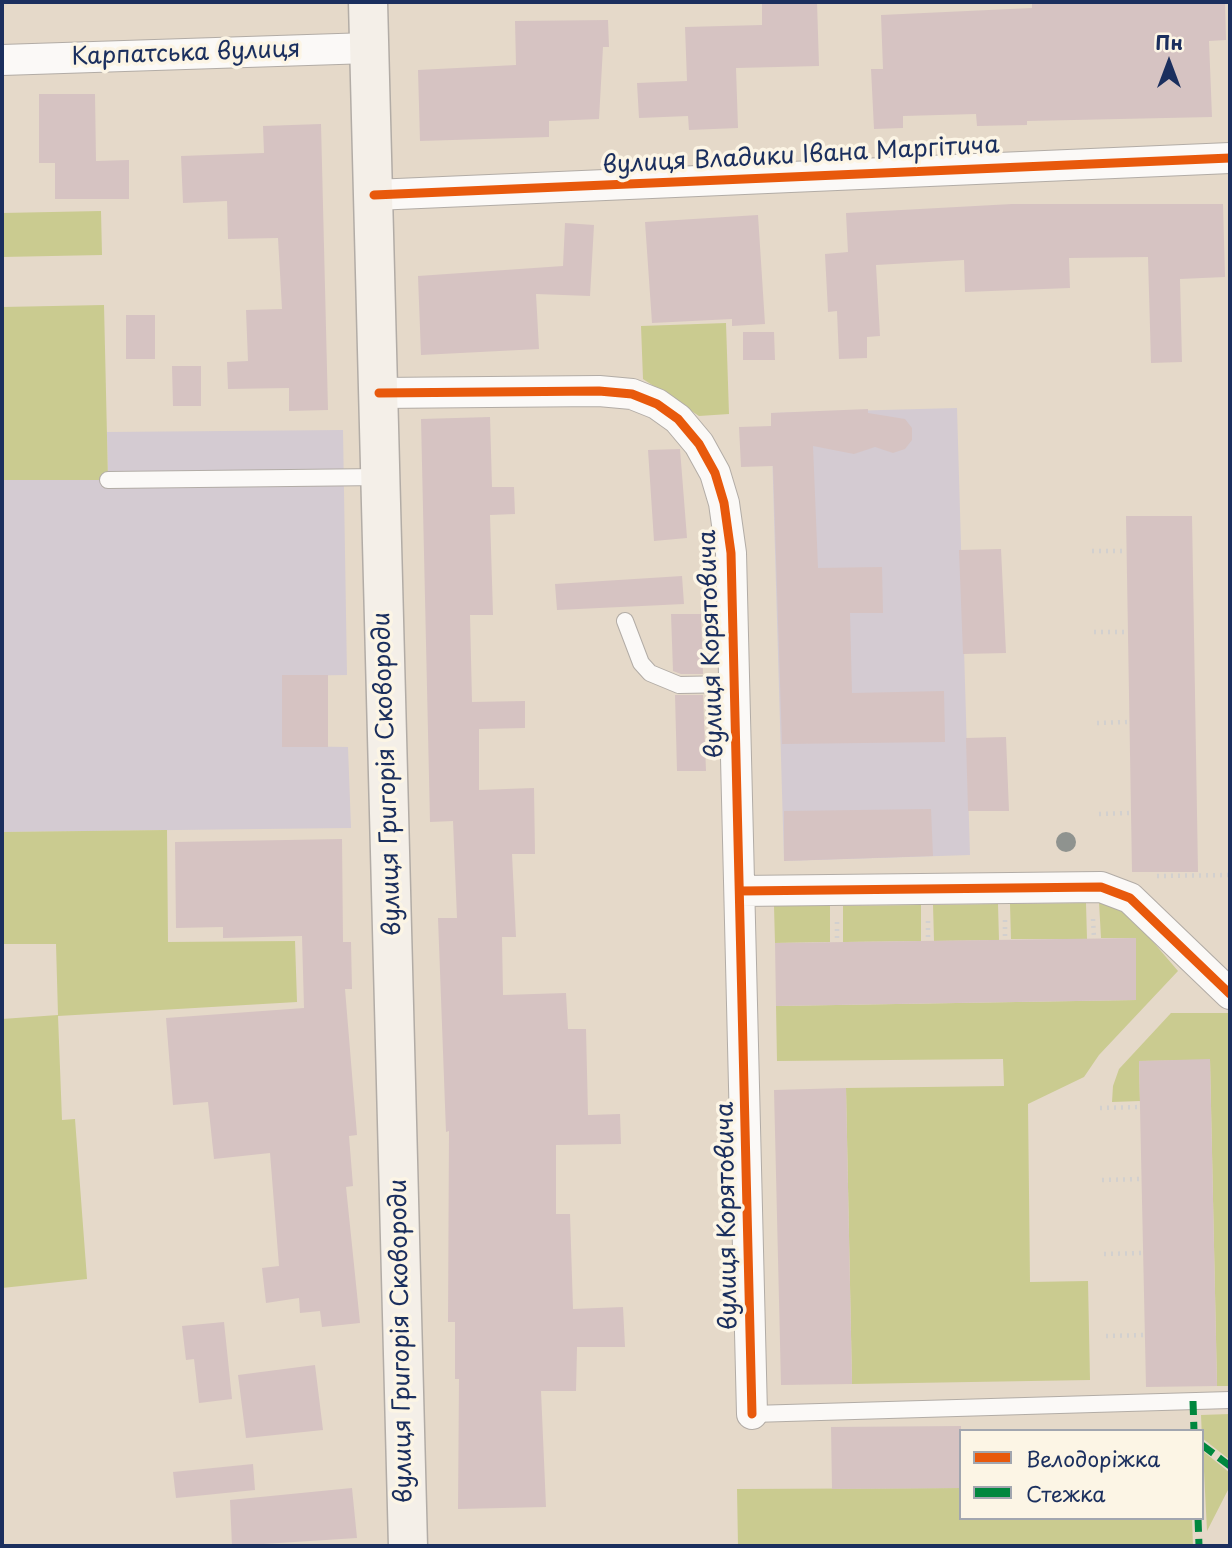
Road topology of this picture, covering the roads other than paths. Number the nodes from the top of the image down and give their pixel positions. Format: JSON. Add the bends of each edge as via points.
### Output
{"nodes":[{"id":1,"x":368,"y":2,"type":"edge"},
{"id":2,"x":369,"y":48,"type":"junction"},
{"id":3,"x":2,"y":60,"type":"edge"},
{"id":4,"x":1230,"y":158,"type":"edge"},
{"id":5,"x":374,"y":195,"type":"junction"},
{"id":6,"x":379,"y":393,"type":"junction"},
{"id":7,"x":381,"y":477,"type":"junction"},
{"id":8,"x":108,"y":480,"type":"dead end"},
{"id":9,"x":625,"y":621,"type":"dead end"},
{"id":10,"x":734,"y":684,"type":"junction"},
{"id":11,"x":740,"y":891,"type":"junction"},
{"id":12,"x":1230,"y":994,"type":"edge"},
{"id":13,"x":1230,"y":1400,"type":"edge"},
{"id":14,"x":752,"y":1414,"type":"joint"},
{"id":15,"x":408,"y":1546,"type":"edge"}],
"edges":[{"from":1,"to":2,"type":"main road","name":"вулиця Григорія Сковороди"},
{"from":2,"to":3,"type":"street","name":"Карпатська вулиця"},
{"from":2,"to":5,"type":"main road","name":"вулиця Григорія Сковороди"},
{"from":4,"to":5,"type":"street","name":"вулиця Владики Івана Маргітича"},
{"from":5,"to":6,"type":"main road","name":"вулиця Григорія Сковороди"},
{"from":6,"to":7,"type":"main road","name":"вулиця Григорія Сковороди"},
{"from":6,"to":10,"type":"street","name":"вулиця Корятовича","via":[[599,391],[632,394],[678,419],[715,473],[724,503],[731,553]]},
{"from":7,"to":8,"type":"lane"},
{"from":7,"to":15,"type":"main road","name":"вулиця Григорія Сковороди"},
{"from":9,"to":10,"type":"lane","via":[[641,663],[650,673],[679,685]]},
{"from":10,"to":11,"type":"street","name":"вулиця Корятовича"},
{"from":11,"to":12,"type":"street","via":[[1092,887],[1117,891],[1130,898]]},
{"from":11,"to":14,"type":"street","name":"вулиця Корятовича"},
{"from":13,"to":14,"type":"lane","name":"вулиця Корятовича"}]}
